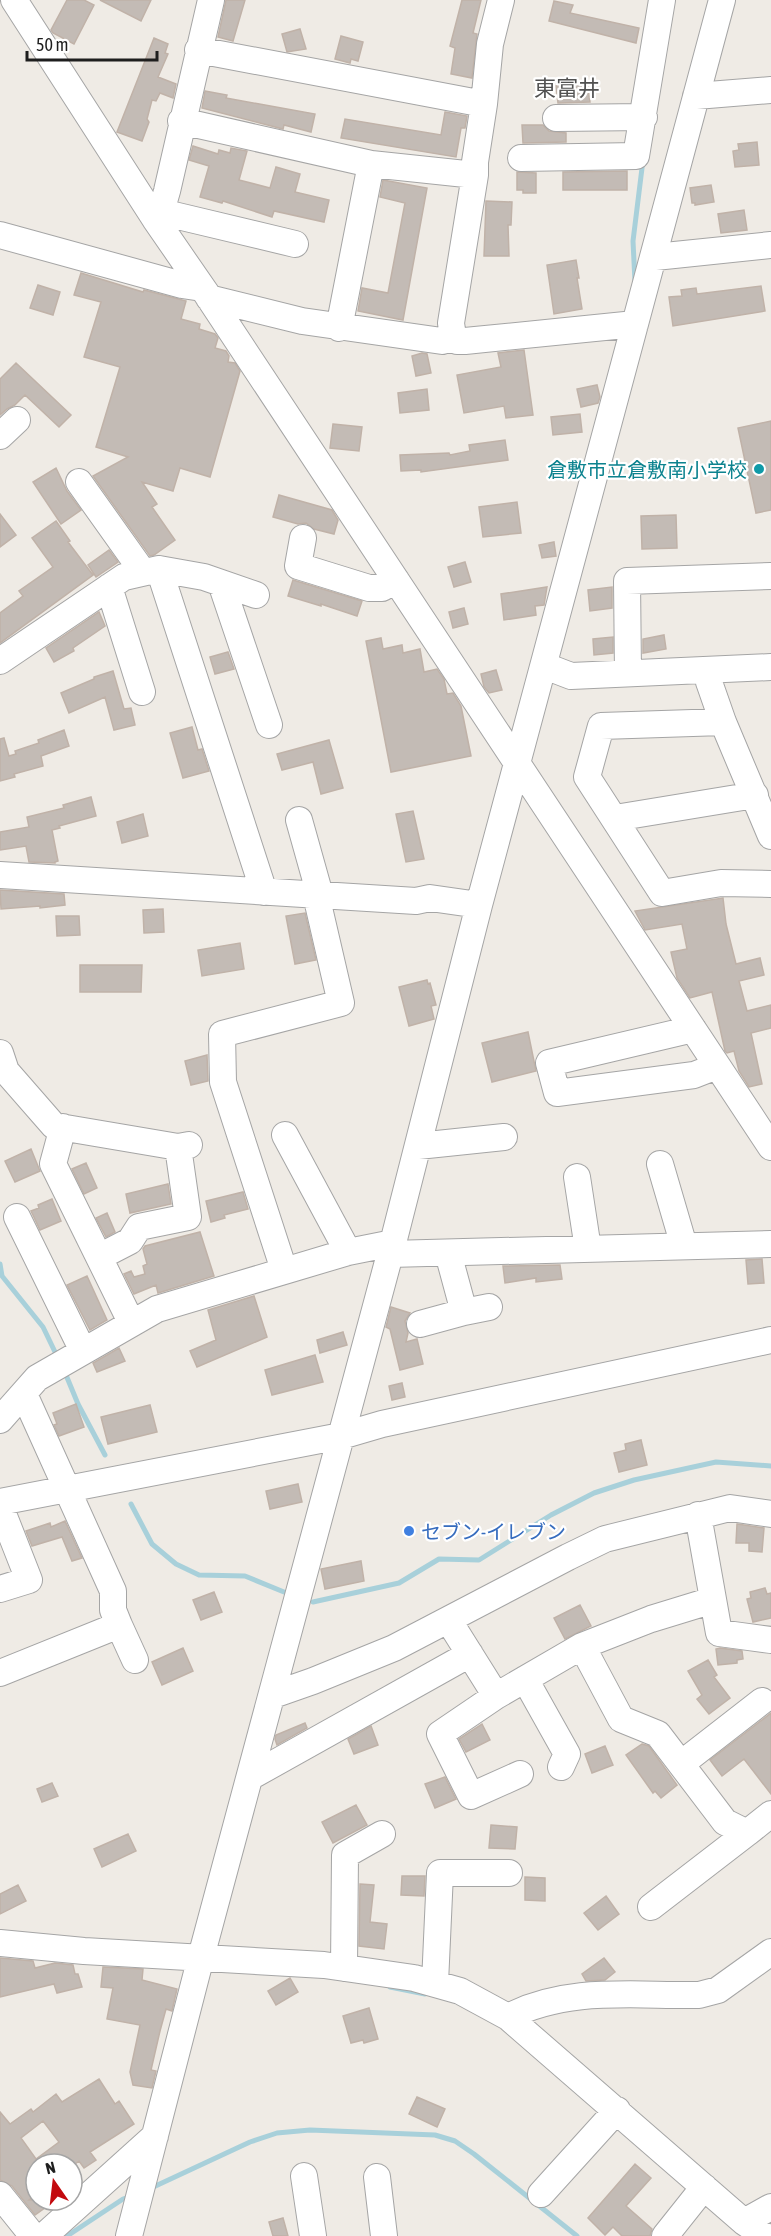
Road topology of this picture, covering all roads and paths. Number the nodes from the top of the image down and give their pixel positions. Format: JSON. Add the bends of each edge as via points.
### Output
{"nodes":[{"id":1,"x":14,"y":0,"type":"edge"},
{"id":2,"x":211,"y":0,"type":"edge"},
{"id":3,"x":501,"y":0,"type":"edge"},
{"id":4,"x":662,"y":0,"type":"edge"},
{"id":5,"x":722,"y":0,"type":"edge"},
{"id":6,"x":198,"y":50,"type":"junction"},
{"id":7,"x":771,"y":90,"type":"edge"},
{"id":8,"x":696,"y":96,"type":"junction"},
{"id":9,"x":484,"y":104,"type":"junction"},
{"id":10,"x":556,"y":118,"type":"dead end"},
{"id":11,"x":182,"y":121,"type":"junction"},
{"id":12,"x":645,"y":132,"type":"junction"},
{"id":13,"x":686,"y":136,"type":"junction"},
{"id":14,"x":521,"y":158,"type":"dead end"},
{"id":15,"x":370,"y":164,"type":"junction"},
{"id":16,"x":475,"y":175,"type":"junction"},
{"id":17,"x":158,"y":216,"type":"junction"},
{"id":18,"x":0,"y":235,"type":"edge"},
{"id":19,"x":295,"y":244,"type":"dead end"},
{"id":20,"x":771,"y":245,"type":"edge"},
{"id":21,"x":655,"y":256,"type":"junction"},
{"id":22,"x":206,"y":293,"type":"junction"},
{"id":23,"x":635,"y":324,"type":"junction"},
{"id":24,"x":339,"y":328,"type":"junction"},
{"id":25,"x":453,"y":337,"type":"junction"},
{"id":26,"x":79,"y":482,"type":"dead end"},
{"id":27,"x":303,"y":538,"type":"dead end"},
{"id":28,"x":151,"y":571,"type":"junction"},
{"id":29,"x":771,"y":576,"type":"edge"},
{"id":30,"x":392,"y":582,"type":"junction"},
{"id":31,"x":221,"y":583,"type":"junction"},
{"id":32,"x":110,"y":587,"type":"junction"},
{"id":33,"x":256,"y":595,"type":"dead end"},
{"id":34,"x":0,"y":661,"type":"edge"},
{"id":35,"x":545,"y":666,"type":"junction"},
{"id":36,"x":771,"y":667,"type":"edge"},
{"id":37,"x":708,"y":670,"type":"junction"},
{"id":38,"x":628,"y":673,"type":"junction"},
{"id":39,"x":142,"y":692,"type":"dead end"},
{"id":40,"x":723,"y":722,"type":"junction"},
{"id":41,"x":269,"y":725,"type":"dead end"},
{"id":42,"x":518,"y":766,"type":"junction"},
{"id":43,"x":755,"y":795,"type":"junction"},
{"id":44,"x":615,"y":818,"type":"junction"},
{"id":45,"x":299,"y":820,"type":"dead end"},
{"id":46,"x":771,"y":836,"type":"edge"},
{"id":47,"x":0,"y":875,"type":"edge"},
{"id":48,"x":771,"y":884,"type":"edge"},
{"id":49,"x":264,"y":892,"type":"junction"},
{"id":50,"x":318,"y":895,"type":"junction"},
{"id":51,"x":479,"y":905,"type":"junction"},
{"id":52,"x":688,"y":1030,"type":"junction"},
{"id":53,"x":0,"y":1053,"type":"edge"},
{"id":54,"x":713,"y":1068,"type":"junction"},
{"id":55,"x":63,"y":1127,"type":"junction"},
{"id":56,"x":285,"y":1135,"type":"dead end"},
{"id":57,"x":504,"y":1137,"type":"dead end"},
{"id":58,"x":418,"y":1146,"type":"junction"},
{"id":59,"x":771,"y":1147,"type":"edge"},
{"id":60,"x":660,"y":1164,"type":"dead end"},
{"id":61,"x":577,"y":1177,"type":"dead end"},
{"id":62,"x":17,"y":1217,"type":"dead end"},
{"id":63,"x":771,"y":1244,"type":"edge"},
{"id":64,"x":684,"y":1246,"type":"junction"},
{"id":65,"x":391,"y":1249,"type":"junction"},
{"id":66,"x":588,"y":1249,"type":"junction"},
{"id":67,"x":348,"y":1252,"type":"junction"},
{"id":68,"x":448,"y":1253,"type":"junction"},
{"id":69,"x":99,"y":1257,"type":"junction"},
{"id":70,"x":284,"y":1270,"type":"junction"},
{"id":71,"x":489,"y":1307,"type":"dead end"},
{"id":72,"x":464,"y":1312,"type":"junction"},
{"id":73,"x":131,"y":1322,"type":"junction"},
{"id":74,"x":420,"y":1323,"type":"dead end"},
{"id":75,"x":771,"y":1340,"type":"edge"},
{"id":76,"x":83,"y":1351,"type":"junction"},
{"id":77,"x":24,"y":1394,"type":"junction"},
{"id":78,"x":0,"y":1420,"type":"edge"},
{"id":79,"x":341,"y":1436,"type":"junction"},
{"id":80,"x":68,"y":1489,"type":"junction"},
{"id":81,"x":0,"y":1504,"type":"edge"},
{"id":82,"x":771,"y":1514,"type":"edge"},
{"id":83,"x":698,"y":1515,"type":"junction"},
{"id":84,"x":0,"y":1589,"type":"edge"},
{"id":85,"x":712,"y":1600,"type":"junction"},
{"id":86,"x":449,"y":1621,"type":"junction"},
{"id":87,"x":119,"y":1625,"type":"junction"},
{"id":88,"x":771,"y":1640,"type":"edge"},
{"id":89,"x":582,"y":1646,"type":"junction"},
{"id":90,"x":470,"y":1654,"type":"junction"},
{"id":91,"x":135,"y":1660,"type":"dead end"},
{"id":92,"x":0,"y":1673,"type":"edge"},
{"id":93,"x":525,"y":1679,"type":"junction"},
{"id":94,"x":273,"y":1695,"type":"junction"},
{"id":95,"x":496,"y":1696,"type":"junction"},
{"id":96,"x":762,"y":1701,"type":"dead end"},
{"id":97,"x":681,"y":1764,"type":"junction"},
{"id":98,"x":561,"y":1767,"type":"dead end"},
{"id":99,"x":520,"y":1774,"type":"dead end"},
{"id":100,"x":250,"y":1778,"type":"junction"},
{"id":101,"x":771,"y":1814,"type":"edge"},
{"id":102,"x":747,"y":1833,"type":"junction"},
{"id":103,"x":382,"y":1834,"type":"dead end"},
{"id":104,"x":509,"y":1873,"type":"dead end"},
{"id":105,"x":651,"y":1907,"type":"dead end"},
{"id":106,"x":0,"y":1943,"type":"edge"},
{"id":107,"x":771,"y":1952,"type":"edge"},
{"id":108,"x":201,"y":1957,"type":"junction"},
{"id":109,"x":344,"y":1968,"type":"junction"},
{"id":110,"x":435,"y":1983,"type":"junction"},
{"id":111,"x":508,"y":2017,"type":"junction"},
{"id":112,"x":617,"y":2110,"type":"junction"},
{"id":113,"x":155,"y":2136,"type":"junction"},
{"id":114,"x":304,"y":2176,"type":"dead end"},
{"id":115,"x":376,"y":2176,"type":"dead end"},
{"id":116,"x":704,"y":2187,"type":"junction"},
{"id":117,"x":541,"y":2194,"type":"dead end"},
{"id":118,"x":0,"y":2195,"type":"edge"},
{"id":119,"x":771,"y":2207,"type":"edge"},
{"id":120,"x":744,"y":2222,"type":"junction"},
{"id":121,"x":33,"y":2236,"type":"edge"},
{"id":122,"x":44,"y":2236,"type":"edge"},
{"id":123,"x":129,"y":2236,"type":"edge"},
{"id":124,"x":312,"y":2236,"type":"edge"},
{"id":125,"x":384,"y":2236,"type":"edge"},
{"id":126,"x":665,"y":2236,"type":"edge"},
{"id":127,"x":765,"y":2236,"type":"edge"}],
"edges":[{"from":1,"to":17,"type":"street"},
{"from":2,"to":6,"type":"street"},
{"from":3,"to":9,"type":"street","via":[[490,45]]},
{"from":4,"to":12,"type":"street"},
{"from":5,"to":8,"type":"street"},
{"from":6,"to":9,"type":"street"},
{"from":6,"to":11,"type":"street"},
{"from":7,"to":8,"type":"street"},
{"from":8,"to":13,"type":"street"},
{"from":9,"to":16,"type":"street"},
{"from":10,"to":12,"type":"street"},
{"from":11,"to":15,"type":"street"},
{"from":11,"to":17,"type":"street"},
{"from":12,"to":13,"type":"street"},
{"from":12,"to":14,"type":"street","via":[[636,156]]},
{"from":13,"to":21,"type":"street"},
{"from":15,"to":16,"type":"street"},
{"from":15,"to":24,"type":"street"},
{"from":16,"to":25,"type":"street","via":[[451,323]]},
{"from":17,"to":19,"type":"street"},
{"from":17,"to":22,"type":"street"},
{"from":18,"to":22,"type":"street"},
{"from":20,"to":21,"type":"street"},
{"from":21,"to":23,"type":"street"},
{"from":22,"to":24,"type":"street"},
{"from":22,"to":30,"type":"street"},
{"from":23,"to":25,"type":"street","via":[[465,342]]},
{"from":23,"to":35,"type":"street"},
{"from":24,"to":25,"type":"street","via":[[442,341]]},
{"from":26,"to":28,"type":"street"},
{"from":27,"to":30,"type":"street","via":[[298,566],[369,588],[382,588]]},
{"from":28,"to":31,"type":"street","via":[[204,577]]},
{"from":28,"to":32,"type":"street","via":[[124,577]]},
{"from":28,"to":49,"type":"street"},
{"from":29,"to":38,"type":"street","via":[[627,581]]},
{"from":30,"to":42,"type":"street"},
{"from":31,"to":33,"type":"street"},
{"from":31,"to":41,"type":"street"},
{"from":32,"to":34,"type":"street"},
{"from":32,"to":39,"type":"street"},
{"from":35,"to":38,"type":"street","via":[[571,676]]},
{"from":35,"to":42,"type":"street"},
{"from":36,"to":37,"type":"street"},
{"from":37,"to":38,"type":"street"},
{"from":37,"to":40,"type":"street"},
{"from":40,"to":43,"type":"street"},
{"from":40,"to":44,"type":"street","via":[[601,726],[587,777]]},
{"from":42,"to":51,"type":"street"},
{"from":42,"to":52,"type":"street"},
{"from":43,"to":44,"type":"street"},
{"from":43,"to":46,"type":"street"},
{"from":44,"to":48,"type":"street","via":[[662,893],[721,883]]},
{"from":45,"to":50,"type":"street"},
{"from":47,"to":49,"type":"street"},
{"from":49,"to":50,"type":"street"},
{"from":50,"to":51,"type":"street","via":[[416,901],[430,898]]},
{"from":50,"to":70,"type":"street","via":[[341,1003],[222,1034],[223,1082]]},
{"from":51,"to":58,"type":"street"},
{"from":52,"to":54,"type":"street"},
{"from":52,"to":54,"type":"street","via":[[549,1063],[556,1093],[694,1075]]},
{"from":53,"to":55,"type":"street","via":[[6,1071],[54,1126]]},
{"from":54,"to":59,"type":"street"},
{"from":55,"to":69,"type":"street","via":[[53,1164]]},
{"from":55,"to":69,"type":"street","via":[[184,1146],[188,1217],[139,1227],[130,1241]]},
{"from":56,"to":67,"type":"street"},
{"from":57,"to":58,"type":"street"},
{"from":58,"to":65,"type":"street"},
{"from":60,"to":64,"type":"street"},
{"from":61,"to":66,"type":"street"},
{"from":62,"to":76,"type":"street"},
{"from":63,"to":64,"type":"street"},
{"from":64,"to":66,"type":"street"},
{"from":65,"to":67,"type":"street"},
{"from":65,"to":68,"type":"street"},
{"from":65,"to":79,"type":"street"},
{"from":66,"to":68,"type":"street"},
{"from":67,"to":70,"type":"street"},
{"from":68,"to":72,"type":"street"},
{"from":69,"to":73,"type":"street"},
{"from":70,"to":73,"type":"street","via":[[157,1309]]},
{"from":71,"to":72,"type":"street"},
{"from":72,"to":74,"type":"street"},
{"from":73,"to":76,"type":"street"},
{"from":75,"to":79,"type":"street"},
{"from":76,"to":77,"type":"street","via":[[37,1378]]},
{"from":77,"to":78,"type":"street"},
{"from":77,"to":80,"type":"street"},
{"from":79,"to":80,"type":"street"},
{"from":79,"to":94,"type":"street"},
{"from":80,"to":81,"type":"street"},
{"from":80,"to":87,"type":"street","via":[[112,1591]]},
{"from":81,"to":84,"type":"street","via":[[29,1580]]},
{"from":82,"to":83,"type":"street","via":[[730,1508]]},
{"from":83,"to":85,"type":"street"},
{"from":83,"to":86,"type":"street","via":[[605,1539]]},
{"from":85,"to":88,"type":"street","via":[[719,1633]]},
{"from":85,"to":89,"type":"street"},
{"from":86,"to":90,"type":"street"},
{"from":86,"to":94,"type":"street","via":[[394,1648]]},
{"from":87,"to":91,"type":"street"},
{"from":87,"to":92,"type":"street"},
{"from":89,"to":93,"type":"street"},
{"from":89,"to":97,"type":"street","via":[[621,1719],[658,1734]]},
{"from":90,"to":95,"type":"street"},
{"from":90,"to":100,"type":"street"},
{"from":93,"to":95,"type":"street"},
{"from":93,"to":98,"type":"street","via":[[567,1754]]},
{"from":94,"to":100,"type":"street"},
{"from":95,"to":99,"type":"street","via":[[440,1734],[471,1796]]},
{"from":96,"to":97,"type":"street"},
{"from":97,"to":102,"type":"street","via":[[725,1822]]},
{"from":100,"to":108,"type":"street"},
{"from":101,"to":102,"type":"street"},
{"from":102,"to":105,"type":"street"},
{"from":103,"to":109,"type":"street","via":[[345,1856]]},
{"from":104,"to":110,"type":"street","via":[[440,1873]]},
{"from":106,"to":108,"type":"street"},
{"from":107,"to":111,"type":"street","via":[[718,1989],[699,1995],[577,1995],[528,2006]]},
{"from":108,"to":109,"type":"street"},
{"from":108,"to":113,"type":"street"},
{"from":109,"to":110,"type":"street"},
{"from":110,"to":111,"type":"street","via":[[460,1991]]},
{"from":111,"to":112,"type":"street"},
{"from":112,"to":116,"type":"street"},
{"from":112,"to":117,"type":"street"},
{"from":113,"to":122,"type":"street"},
{"from":113,"to":123,"type":"street"},
{"from":114,"to":124,"type":"street"},
{"from":115,"to":125,"type":"street"},
{"from":116,"to":120,"type":"street"},
{"from":116,"to":126,"type":"street"},
{"from":118,"to":121,"type":"street"},
{"from":119,"to":120,"type":"street"},
{"from":120,"to":127,"type":"street"}]}
